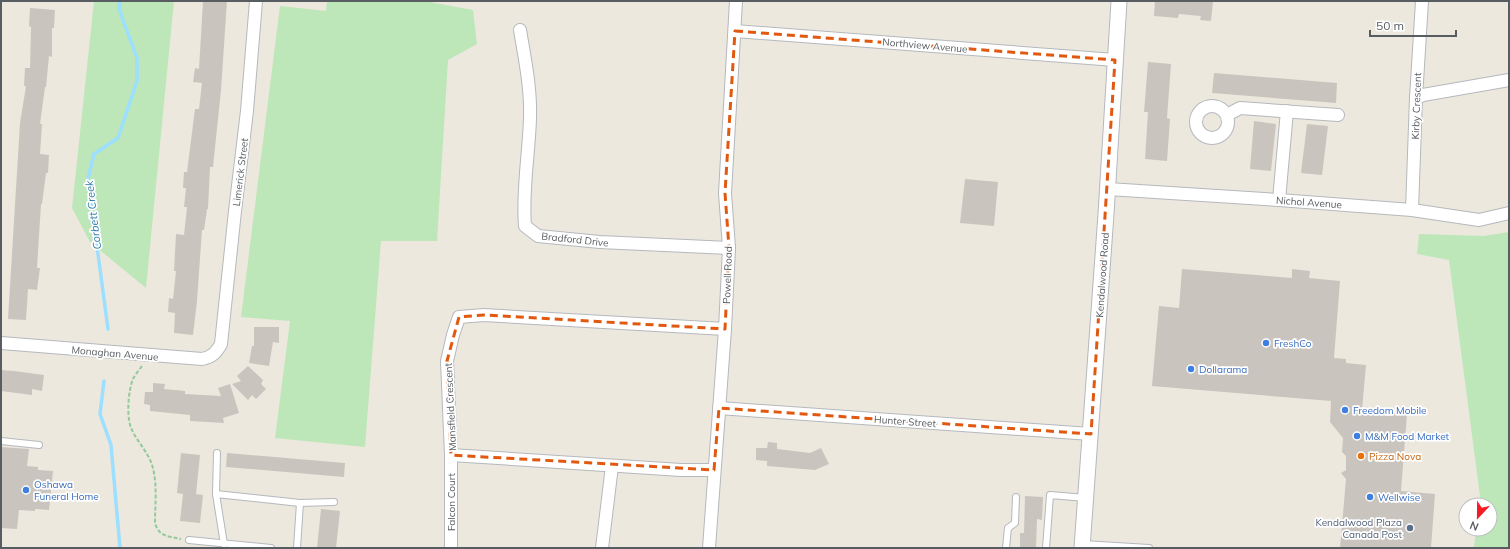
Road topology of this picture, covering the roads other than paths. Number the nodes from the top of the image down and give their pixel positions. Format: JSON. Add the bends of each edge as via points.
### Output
{"nodes":[{"id":1,"x":256,"y":1,"type":"edge"},
{"id":2,"x":736,"y":1,"type":"edge"},
{"id":3,"x":1119,"y":1,"type":"edge"},
{"id":4,"x":1422,"y":1,"type":"edge"},
{"id":5,"x":520,"y":30,"type":"dead end"},
{"id":6,"x":735,"y":31,"type":"junction"},
{"id":7,"x":1115,"y":60,"type":"junction"},
{"id":8,"x":1509,"y":80,"type":"edge"},
{"id":9,"x":1416,"y":98,"type":"junction"},
{"id":10,"x":1287,"y":111,"type":"junction"},
{"id":11,"x":1227,"y":115,"type":"dead end"},
{"id":12,"x":1338,"y":115,"type":"dead end"},
{"id":13,"x":1108,"y":189,"type":"junction"},
{"id":14,"x":1279,"y":200,"type":"junction"},
{"id":15,"x":1412,"y":210,"type":"junction"},
{"id":16,"x":1509,"y":213,"type":"edge"},
{"id":17,"x":729,"y":248,"type":"junction"},
{"id":18,"x":725,"y":330,"type":"junction"},
{"id":19,"x":1,"y":343,"type":"edge"},
{"id":20,"x":221,"y":344,"type":"joint"},
{"id":21,"x":719,"y":408,"type":"junction"},
{"id":22,"x":1091,"y":434,"type":"junction"},
{"id":23,"x":1,"y":441,"type":"edge"},
{"id":24,"x":39,"y":444,"type":"dead end"},
{"id":25,"x":217,"y":453,"type":"dead end"},
{"id":26,"x":451,"y":455,"type":"junction"},
{"id":27,"x":612,"y":466,"type":"junction"},
{"id":28,"x":714,"y":470,"type":"junction"},
{"id":29,"x":216,"y":494,"type":"junction"},
{"id":30,"x":1016,"y":497,"type":"dead end"},
{"id":31,"x":1087,"y":498,"type":"junction"},
{"id":32,"x":334,"y":502,"type":"dead end"},
{"id":33,"x":300,"y":503,"type":"junction"},
{"id":34,"x":189,"y":540,"type":"road end"},
{"id":35,"x":224,"y":544,"type":"junction"},
{"id":36,"x":1083,"y":546,"type":"edge"},
{"id":37,"x":271,"y":548,"type":"edge"},
{"id":38,"x":298,"y":548,"type":"edge"},
{"id":39,"x":451,"y":548,"type":"edge"},
{"id":40,"x":602,"y":548,"type":"edge"},
{"id":41,"x":709,"y":548,"type":"edge"},
{"id":42,"x":1006,"y":548,"type":"edge"},
{"id":43,"x":1046,"y":548,"type":"edge"},
{"id":44,"x":1149,"y":548,"type":"edge"}],
"edges":[{"from":1,"to":20,"type":"street","name":"Limerick Street","via":[[247,111]]},
{"from":2,"to":6,"type":"street","name":"Powell Road"},
{"from":3,"to":7,"type":"street","name":"Kendalwood Road"},
{"from":4,"to":9,"type":"street","name":"Kirby Crescent"},
{"from":5,"to":17,"type":"street","name":"Bradford Drive","via":[[530,92],[523,206],[525,226],[538,236],[600,242]]},
{"from":6,"to":7,"type":"street","name":"Northview Avenue"},
{"from":6,"to":17,"type":"street","name":"Powell Road","via":[[725,193]]},
{"from":7,"to":13,"type":"street","name":"Kendalwood Road"},
{"from":8,"to":9,"type":"street"},
{"from":9,"to":15,"type":"street","name":"Kirby Crescent"},
{"from":10,"to":11,"type":"street","via":[[1240,108]]},
{"from":10,"to":12,"type":"street"},
{"from":10,"to":14,"type":"street"},
{"from":13,"to":14,"type":"street","name":"Nichol Avenue"},
{"from":13,"to":22,"type":"street","name":"Kendalwood Road"},
{"from":14,"to":15,"type":"street","name":"Nichol Avenue"},
{"from":15,"to":16,"type":"street","name":"Nichol Avenue","via":[[1479,220]]},
{"from":17,"to":18,"type":"street","name":"Powell Road"},
{"from":18,"to":21,"type":"street","name":"Powell Road"},
{"from":18,"to":26,"type":"street","name":"Mansfield Crescent","via":[[484,315],[459,317],[448,361]]},
{"from":19,"to":20,"type":"street","name":"Monaghan Avenue","via":[[202,360],[210,358]]},
{"from":21,"to":22,"type":"street","name":"Hunter Street"},
{"from":21,"to":28,"type":"street","name":"Powell Road"},
{"from":22,"to":31,"type":"street","name":"Kendalwood Road"},
{"from":23,"to":24,"type":"lane"},
{"from":25,"to":29,"type":"lane"},
{"from":26,"to":27,"type":"street","name":"Mansfield Crescent"},
{"from":26,"to":39,"type":"street","name":"Falcon Court"},
{"from":27,"to":28,"type":"street","name":"Mansfield Crescent"},
{"from":27,"to":40,"type":"street"},
{"from":28,"to":41,"type":"street","name":"Powell Road"},
{"from":29,"to":33,"type":"lane"},
{"from":29,"to":35,"type":"lane"},
{"from":30,"to":42,"type":"lane","via":[[1015,524],[1008,528]]},
{"from":31,"to":36,"type":"street","name":"Kendalwood Road"},
{"from":31,"to":43,"type":"lane","via":[[1050,495]]},
{"from":32,"to":33,"type":"lane"},
{"from":33,"to":38,"type":"lane"},
{"from":34,"to":35,"type":"lane"},
{"from":35,"to":37,"type":"lane"},
{"from":36,"to":44,"type":"lane"}]}
